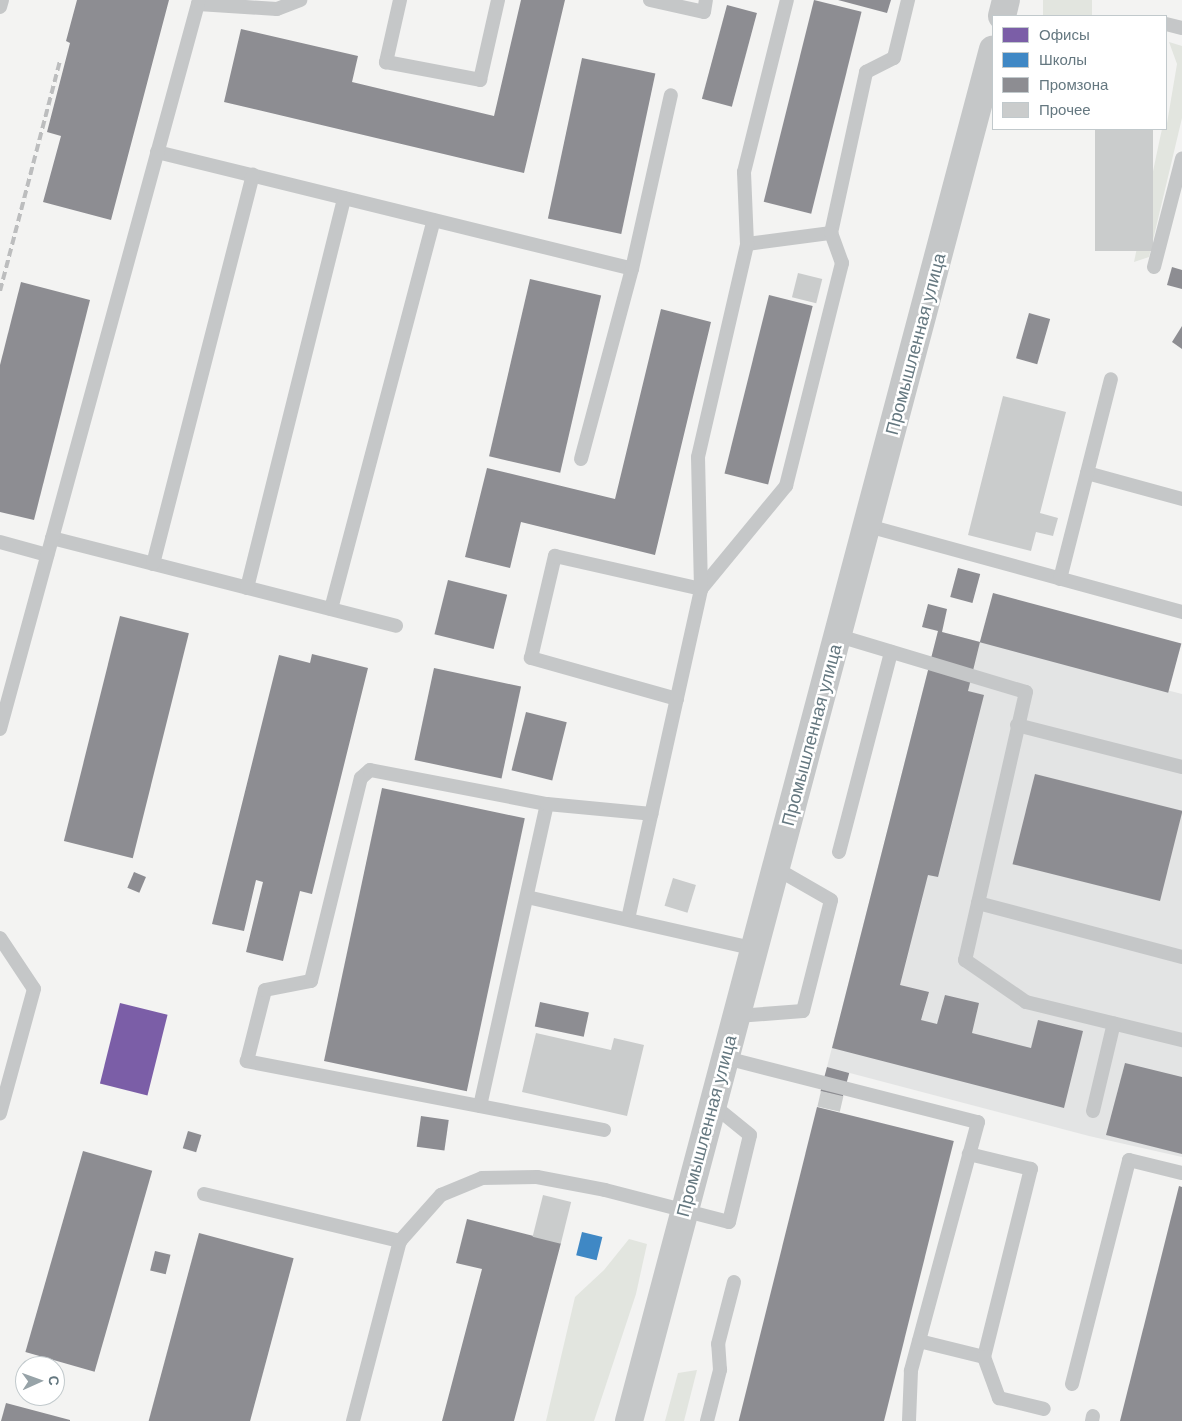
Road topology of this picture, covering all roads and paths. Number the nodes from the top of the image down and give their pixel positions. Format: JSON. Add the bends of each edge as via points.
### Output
{"nodes":[{"id":1,"x":2,"y":0,"type":"edge"},
{"id":2,"x":300,"y":0,"type":"edge"},
{"id":3,"x":400,"y":0,"type":"edge"},
{"id":4,"x":498,"y":0,"type":"edge"},
{"id":5,"x":650,"y":0,"type":"edge"},
{"id":6,"x":706,"y":0,"type":"edge"},
{"id":7,"x":787,"y":0,"type":"edge"},
{"id":8,"x":908,"y":0,"type":"edge"},
{"id":9,"x":1006,"y":0,"type":"edge"},
{"id":10,"x":199,"y":2,"type":"edge"},
{"id":11,"x":0,"y":7,"type":"edge"},
{"id":12,"x":1002,"y":15,"type":"edge"},
{"id":13,"x":1167,"y":24,"type":"edge"},
{"id":14,"x":1182,"y":28,"type":"edge"},
{"id":15,"x":992,"y":53,"type":"edge"},
{"id":16,"x":671,"y":95,"type":"dead end"},
{"id":17,"x":158,"y":152,"type":"junction"},
{"id":18,"x":1182,"y":159,"type":"edge"},
{"id":19,"x":253,"y":176,"type":"junction"},
{"id":20,"x":344,"y":198,"type":"junction"},
{"id":21,"x":434,"y":220,"type":"junction"},
{"id":22,"x":831,"y":233,"type":"junction"},
{"id":23,"x":747,"y":244,"type":"junction"},
{"id":24,"x":1154,"y":267,"type":"dead end"},
{"id":25,"x":632,"y":269,"type":"junction"},
{"id":26,"x":1111,"y":379,"type":"dead end"},
{"id":27,"x":580,"y":459,"type":"dead end"},
{"id":28,"x":1087,"y":473,"type":"junction"},
{"id":29,"x":1182,"y":499,"type":"edge"},
{"id":30,"x":868,"y":526,"type":"junction"},
{"id":31,"x":52,"y":538,"type":"junction"},
{"id":32,"x":0,"y":542,"type":"edge"},
{"id":33,"x":47,"y":555,"type":"junction"},
{"id":34,"x":153,"y":564,"type":"junction"},
{"id":35,"x":1060,"y":579,"type":"junction"},
{"id":36,"x":247,"y":588,"type":"junction"},
{"id":37,"x":702,"y":589,"type":"junction"},
{"id":38,"x":331,"y":609,"type":"junction"},
{"id":39,"x":1182,"y":612,"type":"edge"},
{"id":40,"x":396,"y":626,"type":"dead end"},
{"id":41,"x":839,"y":636,"type":"junction"},
{"id":42,"x":890,"y":652,"type":"junction"},
{"id":43,"x":677,"y":699,"type":"junction"},
{"id":44,"x":1017,"y":725,"type":"junction"},
{"id":45,"x":0,"y":729,"type":"edge"},
{"id":46,"x":1182,"y":767,"type":"edge"},
{"id":47,"x":547,"y":804,"type":"junction"},
{"id":48,"x":652,"y":814,"type":"junction"},
{"id":49,"x":839,"y":852,"type":"dead end"},
{"id":50,"x":777,"y":869,"type":"junction"},
{"id":51,"x":526,"y":897,"type":"junction"},
{"id":52,"x":978,"y":903,"type":"junction"},
{"id":53,"x":628,"y":919,"type":"junction"},
{"id":54,"x":0,"y":938,"type":"edge"},
{"id":55,"x":755,"y":949,"type":"junction"},
{"id":56,"x":1182,"y":957,"type":"edge"},
{"id":57,"x":737,"y":1016,"type":"junction"},
{"id":58,"x":1114,"y":1023,"type":"junction"},
{"id":59,"x":1182,"y":1040,"type":"edge"},
{"id":60,"x":726,"y":1058,"type":"junction"},
{"id":61,"x":714,"y":1105,"type":"junction"},
{"id":62,"x":480,"y":1106,"type":"junction"},
{"id":63,"x":1094,"y":1111,"type":"dead end"},
{"id":64,"x":0,"y":1113,"type":"edge"},
{"id":65,"x":604,"y":1130,"type":"dead end"},
{"id":66,"x":969,"y":1154,"type":"junction"},
{"id":67,"x":1182,"y":1173,"type":"edge"},
{"id":68,"x":204,"y":1194,"type":"dead end"},
{"id":69,"x":684,"y":1213,"type":"junction"},
{"id":70,"x":400,"y":1241,"type":"junction"},
{"id":71,"x":734,"y":1282,"type":"dead end"},
{"id":72,"x":919,"y":1341,"type":"junction"},
{"id":73,"x":984,"y":1357,"type":"junction"},
{"id":74,"x":1072,"y":1384,"type":"dead end"},
{"id":75,"x":1044,"y":1409,"type":"dead end"},
{"id":76,"x":353,"y":1421,"type":"edge"},
{"id":77,"x":629,"y":1421,"type":"edge"},
{"id":78,"x":707,"y":1421,"type":"edge"},
{"id":79,"x":909,"y":1421,"type":"edge"}],
"edges":[{"from":1,"to":11,"type":"lane"},
{"from":2,"to":10,"type":"lane","via":[[277,9]]},
{"from":3,"to":4,"type":"lane","via":[[386,62],[480,80]]},
{"from":5,"to":6,"type":"lane","via":[[704,12]]},
{"from":7,"to":23,"type":"lane","via":[[744,172]]},
{"from":8,"to":22,"type":"lane","via":[[894,58],[866,72]]},
{"from":9,"to":12,"type":"street"},
{"from":10,"to":17,"type":"lane"},
{"from":13,"to":14,"type":"lane"},
{"from":15,"to":30,"type":"street","name":"Промышленная улица"},
{"from":16,"to":25,"type":"lane"},
{"from":17,"to":19,"type":"lane"},
{"from":17,"to":31,"type":"lane"},
{"from":18,"to":24,"type":"lane"},
{"from":19,"to":20,"type":"lane"},
{"from":19,"to":34,"type":"lane"},
{"from":20,"to":21,"type":"lane"},
{"from":20,"to":36,"type":"lane"},
{"from":21,"to":25,"type":"lane"},
{"from":21,"to":38,"type":"lane"},
{"from":22,"to":23,"type":"lane"},
{"from":22,"to":37,"type":"lane","via":[[842,263],[786,486]]},
{"from":23,"to":37,"type":"lane","via":[[698,457]]},
{"from":25,"to":27,"type":"lane"},
{"from":26,"to":28,"type":"lane"},
{"from":28,"to":29,"type":"lane"},
{"from":28,"to":35,"type":"lane"},
{"from":30,"to":35,"type":"lane"},
{"from":30,"to":41,"type":"street","name":"Промышленная улица"},
{"from":31,"to":33,"type":"lane"},
{"from":31,"to":34,"type":"lane"},
{"from":32,"to":33,"type":"lane"},
{"from":33,"to":45,"type":"lane"},
{"from":34,"to":36,"type":"lane"},
{"from":35,"to":39,"type":"lane"},
{"from":36,"to":38,"type":"lane"},
{"from":37,"to":43,"type":"lane"},
{"from":37,"to":43,"type":"lane","via":[[555,556],[531,658]]},
{"from":38,"to":40,"type":"lane"},
{"from":41,"to":42,"type":"lane"},
{"from":41,"to":50,"type":"street","name":"Промышленная улица"},
{"from":42,"to":44,"type":"lane","via":[[1026,692]]},
{"from":42,"to":49,"type":"lane"},
{"from":43,"to":48,"type":"lane"},
{"from":44,"to":46,"type":"lane"},
{"from":44,"to":52,"type":"lane"},
{"from":47,"to":48,"type":"lane"},
{"from":47,"to":51,"type":"lane"},
{"from":47,"to":62,"type":"lane","via":[[381,770],[370,770],[365,774],[361,778],[311,981],[266,990],[246,1061]]},
{"from":48,"to":53,"type":"lane"},
{"from":50,"to":55,"type":"street","name":"Промышленная улица"},
{"from":50,"to":57,"type":"lane","via":[[831,900],[803,1011]]},
{"from":51,"to":53,"type":"lane"},
{"from":51,"to":62,"type":"lane"},
{"from":52,"to":56,"type":"lane"},
{"from":52,"to":58,"type":"lane","via":[[966,960],[1026,1002]]},
{"from":53,"to":55,"type":"lane"},
{"from":54,"to":64,"type":"lane","via":[[34,989]]},
{"from":55,"to":57,"type":"street","name":"Промышленная улица"},
{"from":57,"to":60,"type":"street","name":"Промышленная улица"},
{"from":58,"to":59,"type":"lane"},
{"from":58,"to":63,"type":"lane"},
{"from":60,"to":61,"type":"street","name":"Промышленная улица"},
{"from":60,"to":66,"type":"lane","via":[[978,1122]]},
{"from":61,"to":69,"type":"street","name":"Промышленная улица"},
{"from":61,"to":69,"type":"lane","via":[[750,1134],[729,1222]]},
{"from":62,"to":65,"type":"lane"},
{"from":66,"to":72,"type":"lane"},
{"from":66,"to":73,"type":"lane","via":[[1031,1169]]},
{"from":67,"to":74,"type":"lane","via":[[1129,1160]]},
{"from":68,"to":70,"type":"lane"},
{"from":69,"to":70,"type":"lane","via":[[605,1190],[537,1177],[482,1178],[441,1195]]},
{"from":69,"to":77,"type":"street","name":"Промышленная улица"},
{"from":70,"to":76,"type":"lane"},
{"from":71,"to":78,"type":"lane","via":[[718,1344],[720,1370]]},
{"from":72,"to":73,"type":"lane"},
{"from":72,"to":79,"type":"lane","via":[[911,1371]]},
{"from":73,"to":75,"type":"lane","via":[[999,1398]]}]}
